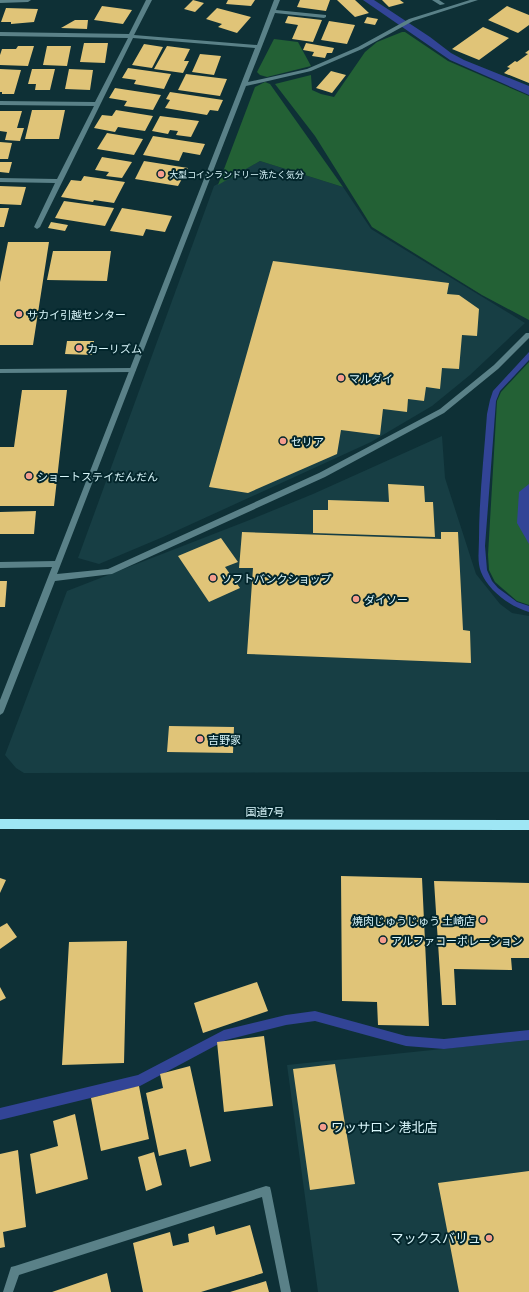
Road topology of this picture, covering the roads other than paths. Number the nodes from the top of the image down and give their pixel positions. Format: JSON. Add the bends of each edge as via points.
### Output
{"nodes":[{"id":1,"x":28,"y":0,"type":"edge"},
{"id":2,"x":149,"y":0,"type":"edge"},
{"id":3,"x":277,"y":0,"type":"edge"},
{"id":4,"x":435,"y":0,"type":"edge"},
{"id":5,"x":475,"y":0,"type":"edge"},
{"id":6,"x":0,"y":1,"type":"edge"},
{"id":7,"x":442,"y":4,"type":"dead end"},
{"id":8,"x":273,"y":10,"type":"junction"},
{"id":9,"x":324,"y":16,"type":"dead end"},
{"id":10,"x":0,"y":34,"type":"edge"},
{"id":11,"x":130,"y":36,"type":"junction"},
{"id":12,"x":259,"y":47,"type":"junction"},
{"id":13,"x":246,"y":84,"type":"junction"},
{"id":14,"x":0,"y":103,"type":"edge"},
{"id":15,"x":96,"y":104,"type":"junction"},
{"id":16,"x":0,"y":180,"type":"edge"},
{"id":17,"x":59,"y":181,"type":"junction"},
{"id":18,"x":37,"y":227,"type":"dead end"},
{"id":19,"x":528,"y":335,"type":"dead end"},
{"id":20,"x":133,"y":370,"type":"junction"},
{"id":21,"x":0,"y":371,"type":"edge"},
{"id":22,"x":0,"y":564,"type":"edge"},
{"id":23,"x":57,"y":564,"type":"junction"},
{"id":24,"x":52,"y":578,"type":"junction"},
{"id":25,"x":0,"y":711,"type":"edge"},
{"id":26,"x":0,"y":824,"type":"edge"},
{"id":27,"x":529,"y":825,"type":"edge"},
{"id":28,"x":8,"y":1292,"type":"edge"},
{"id":29,"x":286,"y":1292,"type":"edge"}],
"edges":[{"from":1,"to":6,"type":"street"},
{"from":2,"to":11,"type":"street"},
{"from":3,"to":8,"type":"street"},
{"from":4,"to":7,"type":"street"},
{"from":5,"to":13,"type":"street","via":[[409,21],[360,48],[309,70]]},
{"from":8,"to":9,"type":"street"},
{"from":8,"to":12,"type":"street"},
{"from":10,"to":11,"type":"street"},
{"from":11,"to":12,"type":"street"},
{"from":11,"to":15,"type":"street"},
{"from":12,"to":13,"type":"street"},
{"from":13,"to":20,"type":"street"},
{"from":14,"to":15,"type":"street"},
{"from":15,"to":17,"type":"street"},
{"from":16,"to":17,"type":"street"},
{"from":17,"to":18,"type":"street"},
{"from":19,"to":24,"type":"street","via":[[496,367],[442,411],[322,475],[109,572]]},
{"from":20,"to":21,"type":"street"},
{"from":20,"to":23,"type":"street"},
{"from":22,"to":23,"type":"street"},
{"from":23,"to":24,"type":"street"},
{"from":24,"to":25,"type":"street"},
{"from":26,"to":27,"type":"highway","name":"国道7号"},
{"from":28,"to":29,"type":"street","via":[[15,1271],[266,1191]]}]}
